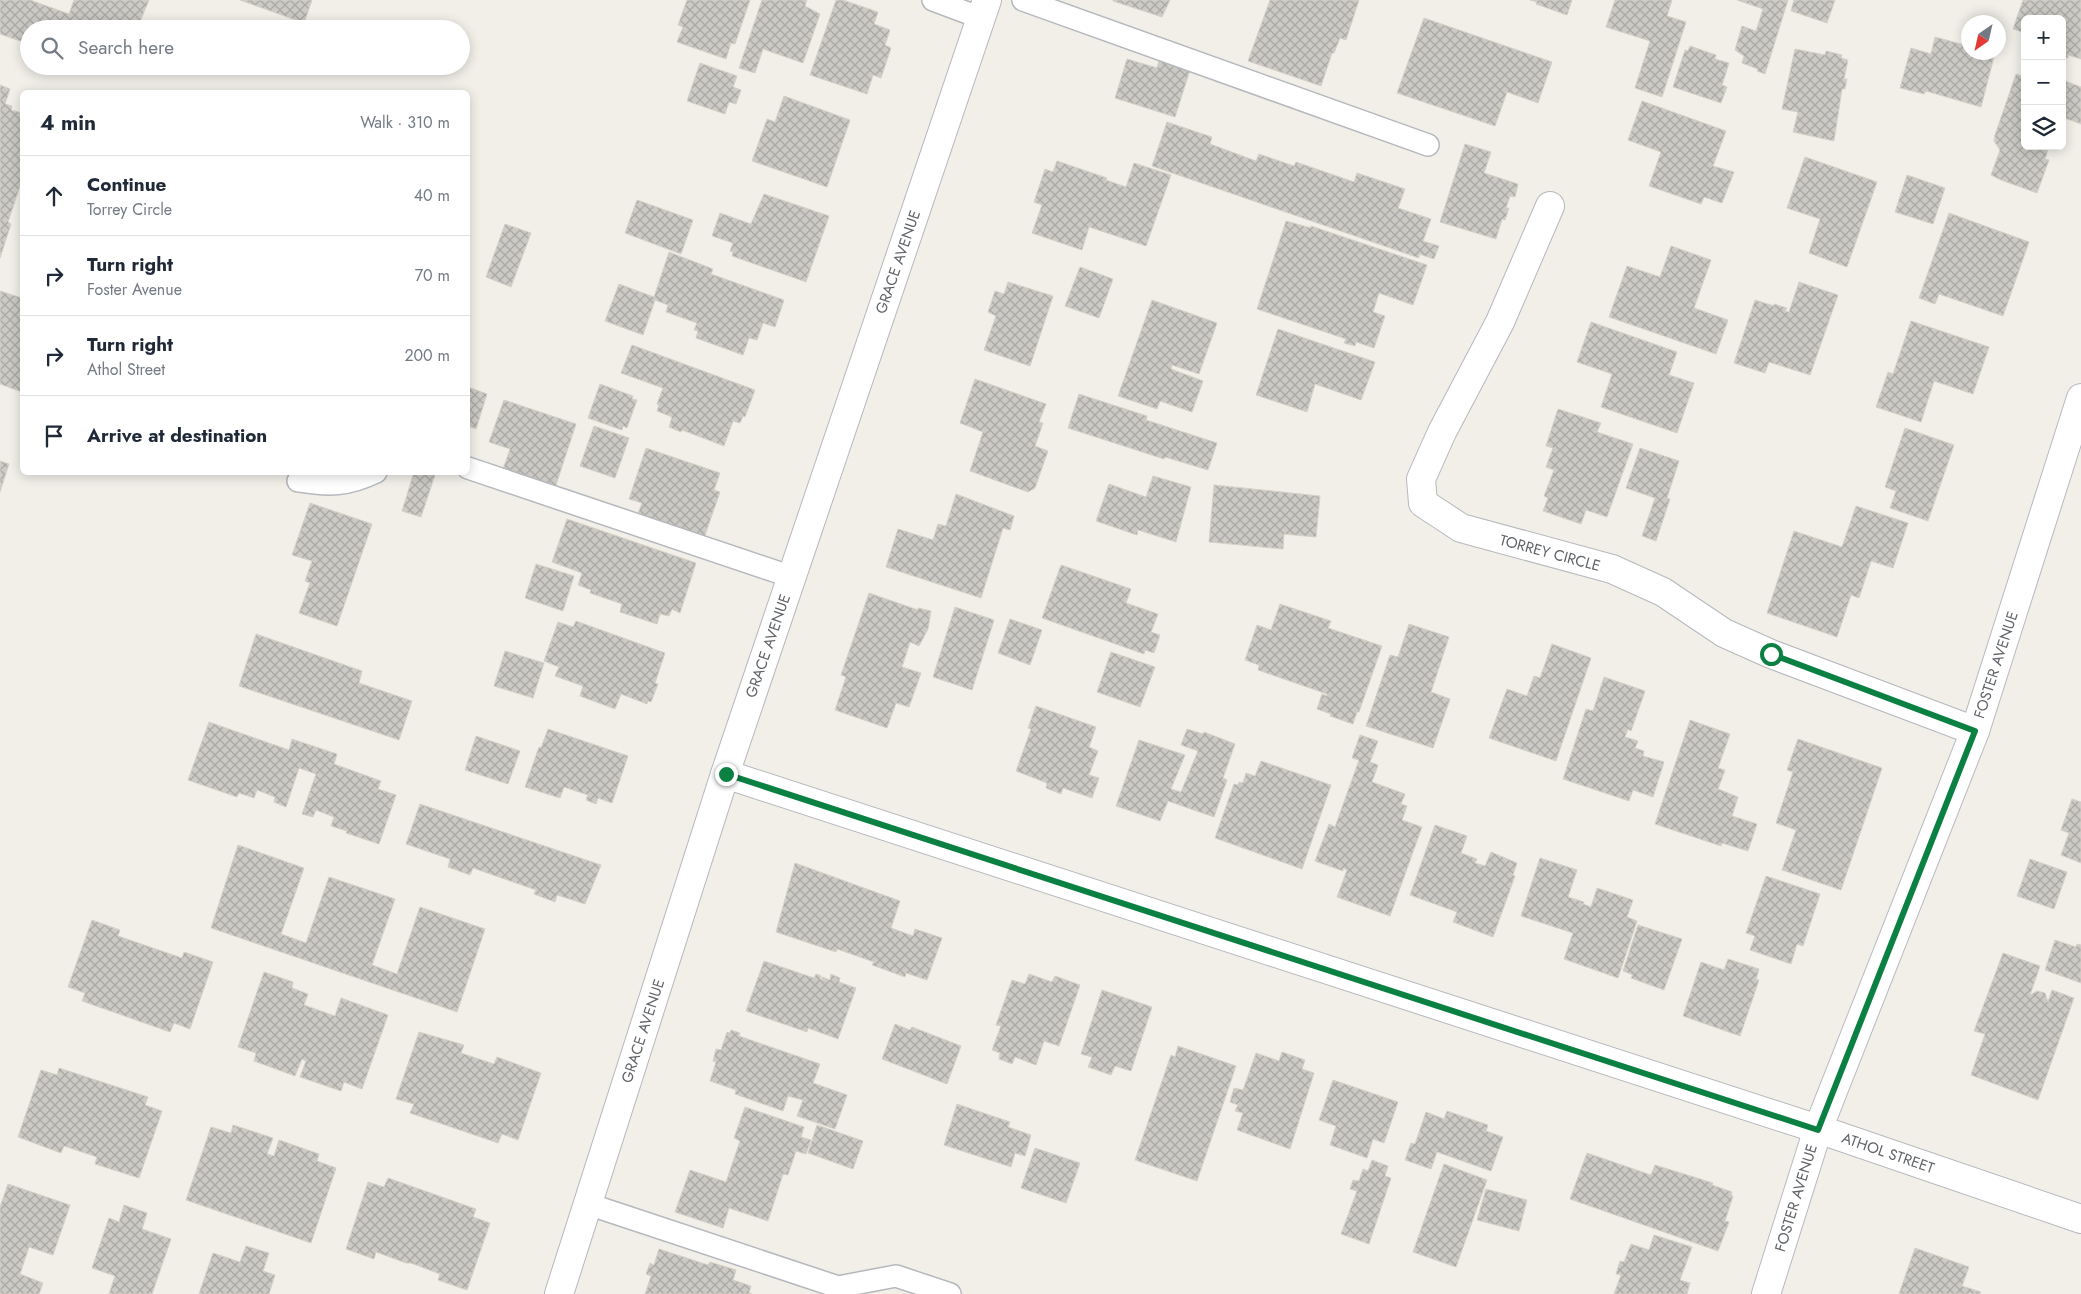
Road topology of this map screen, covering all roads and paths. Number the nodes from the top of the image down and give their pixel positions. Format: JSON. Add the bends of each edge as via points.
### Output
{"nodes":[{"id":1,"x":933,"y":0,"type":"edge"},
{"id":2,"x":1023,"y":0,"type":"edge"},
{"id":3,"x":984,"y":9,"type":"edge"},
{"id":4,"x":1428,"y":145,"type":"dead end"},
{"id":5,"x":1550,"y":206,"type":"dead end"},
{"id":6,"x":2081,"y":398,"type":"edge"},
{"id":7,"x":470,"y":469,"type":"edge"},
{"id":8,"x":368,"y":475,"type":"edge"},
{"id":9,"x":298,"y":481,"type":"dead end"},
{"id":10,"x":792,"y":577,"type":"junction"},
{"id":11,"x":1975,"y":731,"type":"junction"},
{"id":12,"x":726,"y":774,"type":"junction"},
{"id":13,"x":1818,"y":1130,"type":"junction"},
{"id":14,"x":588,"y":1204,"type":"junction"},
{"id":15,"x":2081,"y":1219,"type":"edge"},
{"id":16,"x":559,"y":1294,"type":"edge"},
{"id":17,"x":950,"y":1294,"type":"edge"},
{"id":18,"x":1766,"y":1294,"type":"edge"}],
"edges":[{"from":1,"to":3,"type":"lane"},
{"from":2,"to":4,"type":"lane"},
{"from":3,"to":10,"type":"street","name":"GRACE AVENUE"},
{"from":5,"to":11,"type":"street","name":"TORREY CIRCLE","via":[[1500,322],[1421,479],[1422,503],[1461,528],[1612,569],[1663,592],[1724,634]]},
{"from":6,"to":11,"type":"street","name":"FOSTER AVENUE"},
{"from":7,"to":10,"type":"lane"},
{"from":8,"to":9,"type":"lane","via":[[350,482],[326,485]]},
{"from":10,"to":12,"type":"street","name":"GRACE AVENUE"},
{"from":11,"to":13,"type":"street","name":"FOSTER AVENUE"},
{"from":12,"to":13,"type":"street","name":"ATHOL STREET"},
{"from":12,"to":14,"type":"street","name":"GRACE AVENUE"},
{"from":13,"to":15,"type":"street","name":"ATHOL STREET"},
{"from":13,"to":18,"type":"street","name":"FOSTER AVENUE"},
{"from":14,"to":16,"type":"street","name":"GRACE AVENUE"},
{"from":14,"to":17,"type":"lane","via":[[838,1288],[896,1276]]}]}
